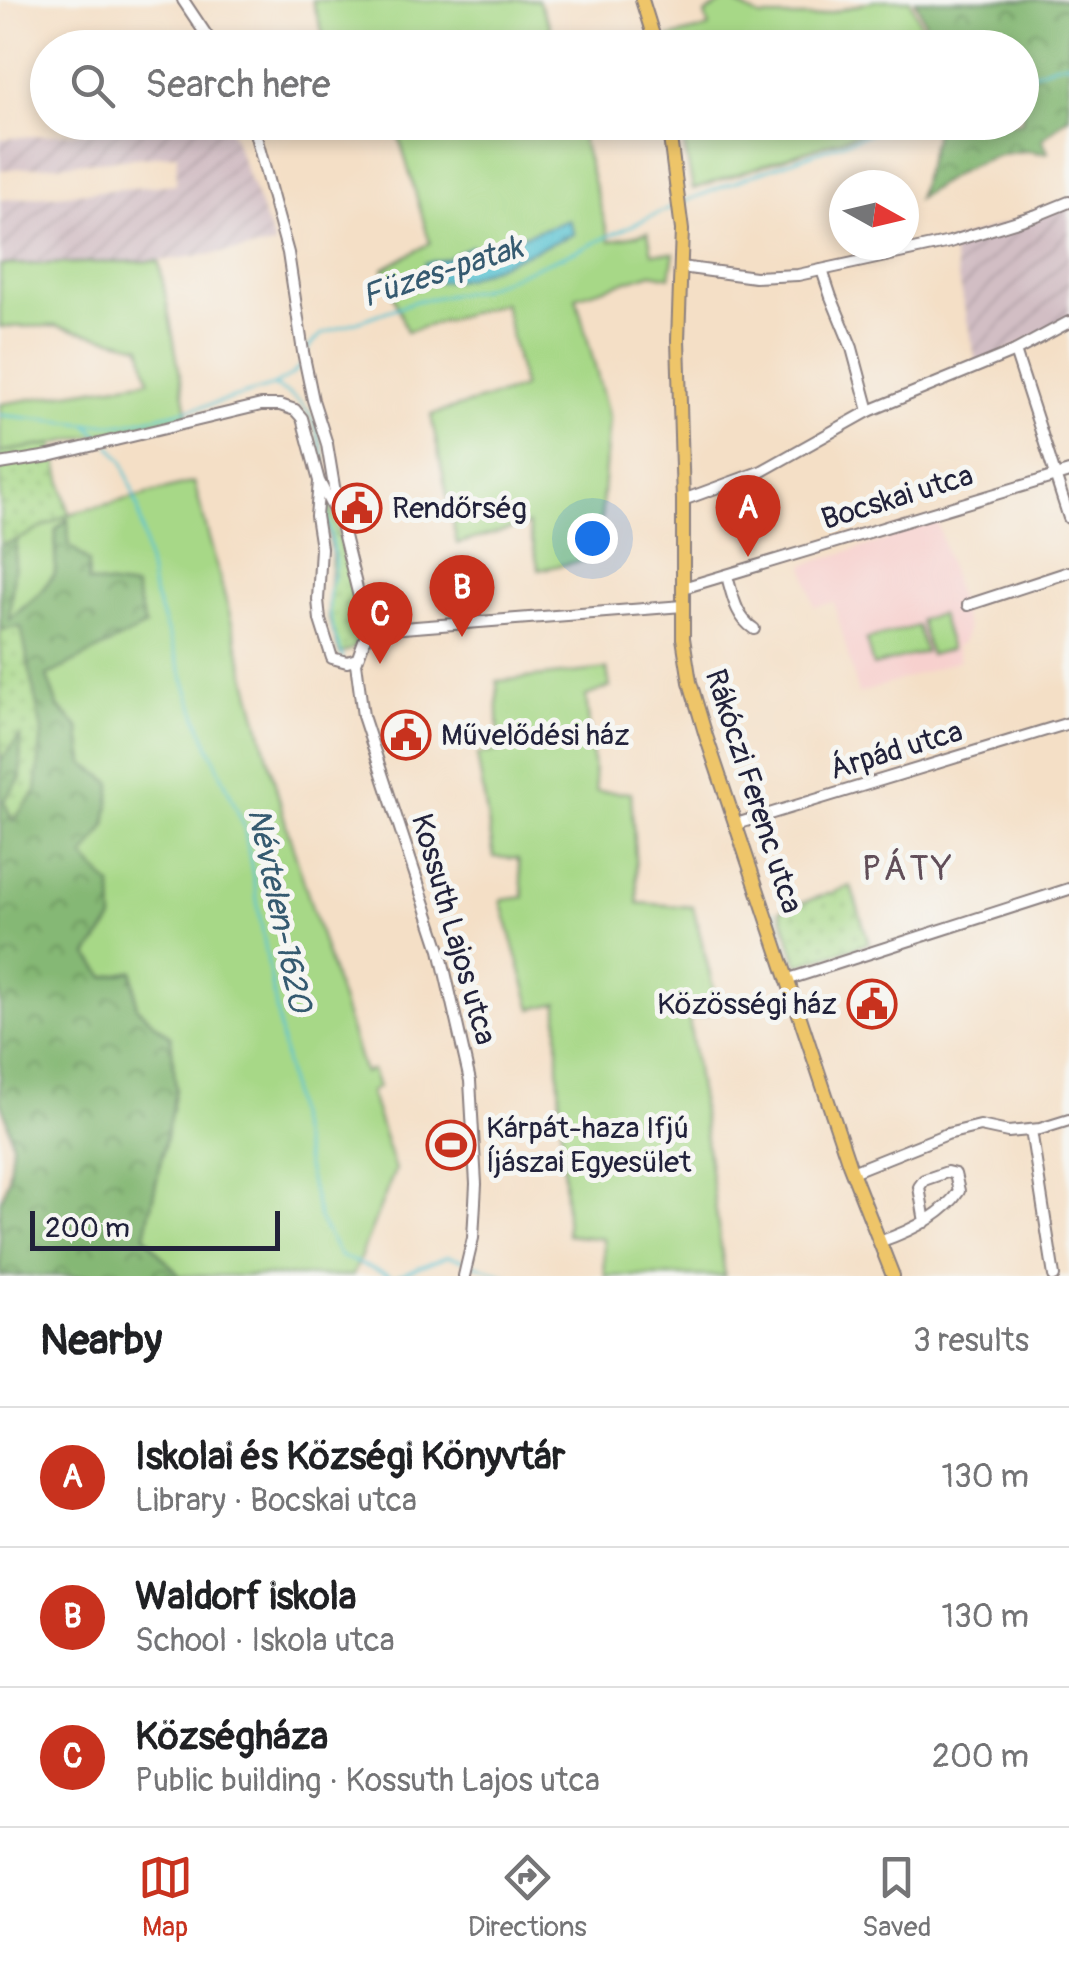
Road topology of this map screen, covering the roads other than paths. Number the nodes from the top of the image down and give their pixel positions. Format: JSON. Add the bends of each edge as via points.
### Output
{"nodes":[{"id":1,"x":183,"y":0,"type":"edge"},
{"id":2,"x":642,"y":0,"type":"edge"},
{"id":3,"x":202,"y":30,"type":"edge"},
{"id":4,"x":651,"y":30,"type":"edge"},
{"id":5,"x":257,"y":140,"type":"edge"},
{"id":6,"x":671,"y":140,"type":"edge"},
{"id":7,"x":1069,"y":202,"type":"edge"},
{"id":8,"x":680,"y":267,"type":"junction"},
{"id":9,"x":822,"y":270,"type":"junction"},
{"id":10,"x":1069,"y":322,"type":"edge"},
{"id":11,"x":1016,"y":351,"type":"junction"},
{"id":12,"x":314,"y":400,"type":"junction"},
{"id":13,"x":296,"y":410,"type":"junction"},
{"id":14,"x":869,"y":411,"type":"junction"},
{"id":15,"x":0,"y":464,"type":"edge"},
{"id":16,"x":1069,"y":472,"type":"edge"},
{"id":17,"x":1056,"y":476,"type":"junction"},
{"id":18,"x":319,"y":481,"type":"junction"},
{"id":19,"x":684,"y":500,"type":"junction"},
{"id":20,"x":338,"y":517,"type":"junction"},
{"id":21,"x":1069,"y":518,"type":"edge"},
{"id":22,"x":1069,"y":572,"type":"edge"},
{"id":23,"x":728,"y":576,"type":"junction"},
{"id":24,"x":683,"y":588,"type":"junction"},
{"id":25,"x":968,"y":605,"type":"dead end"},
{"id":26,"x":683,"y":606,"type":"junction"},
{"id":27,"x":370,"y":626,"type":"junction"},
{"id":28,"x":754,"y":629,"type":"dead end"},
{"id":29,"x":348,"y":661,"type":"junction"},
{"id":30,"x":1069,"y":723,"type":"edge"},
{"id":31,"x":736,"y":824,"type":"junction"},
{"id":32,"x":1069,"y":889,"type":"edge"},
{"id":33,"x":789,"y":979,"type":"junction"},
{"id":34,"x":1069,"y":1120,"type":"edge"},
{"id":35,"x":1031,"y":1130,"type":"junction"},
{"id":36,"x":852,"y":1172,"type":"junction"},
{"id":37,"x":924,"y":1222,"type":"junction"},
{"id":38,"x":880,"y":1242,"type":"junction"},
{"id":39,"x":467,"y":1266,"type":"edge"},
{"id":40,"x":892,"y":1276,"type":"edge"},
{"id":41,"x":1054,"y":1276,"type":"edge"}],
"edges":[{"from":1,"to":3,"type":"street"},
{"from":2,"to":4,"type":"main road"},
{"from":5,"to":12,"type":"street","name":"Kossuth Lajos utca","via":[[288,252]]},
{"from":6,"to":8,"type":"main road","name":"Rákóczi Ferenc utca"},
{"from":7,"to":9,"type":"street","via":[[950,242]]},
{"from":8,"to":9,"type":"street","via":[[756,277]]},
{"from":8,"to":19,"type":"main road","name":"Rákóczi Ferenc utca"},
{"from":9,"to":14,"type":"street"},
{"from":10,"to":11,"type":"street"},
{"from":11,"to":14,"type":"street"},
{"from":11,"to":17,"type":"street"},
{"from":12,"to":13,"type":"street"},
{"from":12,"to":20,"type":"street","name":"Kossuth Lajos utca"},
{"from":13,"to":15,"type":"street","via":[[262,405]]},
{"from":13,"to":18,"type":"street","name":"Kossuth Lajos utca"},
{"from":14,"to":19,"type":"street","via":[[762,470]]},
{"from":16,"to":17,"type":"street","name":"Bocskai utca"},
{"from":17,"to":21,"type":"street"},
{"from":17,"to":23,"type":"street","name":"Bocskai utca"},
{"from":18,"to":20,"type":"street","name":"Kossuth Lajos utca"},
{"from":18,"to":29,"type":"street","name":"Kossuth Lajos utca","via":[[320,620],[332,658]]},
{"from":19,"to":24,"type":"main road","name":"Rákóczi Ferenc utca"},
{"from":20,"to":27,"type":"street","name":"Kossuth Lajos utca"},
{"from":22,"to":25,"type":"street"},
{"from":23,"to":24,"type":"street","name":"Bocskai utca"},
{"from":23,"to":28,"type":"street","via":[[735,607]]},
{"from":24,"to":26,"type":"main road","name":"Rákóczi Ferenc utca"},
{"from":26,"to":27,"type":"street"},
{"from":26,"to":31,"type":"main road","name":"Rákóczi Ferenc utca","via":[[690,682]]},
{"from":27,"to":29,"type":"street","name":"Kossuth Lajos utca"},
{"from":29,"to":39,"type":"street","name":"Kossuth Lajos utca","via":[[440,950],[470,1081],[476,1184]]},
{"from":30,"to":31,"type":"street","name":"Árpád utca"},
{"from":31,"to":33,"type":"main road","name":"Rákóczi Ferenc utca"},
{"from":32,"to":33,"type":"street"},
{"from":33,"to":36,"type":"main road","name":"Rákóczi Ferenc utca"},
{"from":34,"to":35,"type":"street"},
{"from":35,"to":36,"type":"street","via":[[980,1126]]},
{"from":35,"to":41,"type":"street"},
{"from":36,"to":38,"type":"main road","name":"Rákóczi Ferenc utca"},
{"from":37,"to":37,"type":"street","via":[[959,1191],[955,1174],[921,1183]]},
{"from":37,"to":38,"type":"street"},
{"from":38,"to":40,"type":"main road","name":"Rákóczi Ferenc utca"}]}
